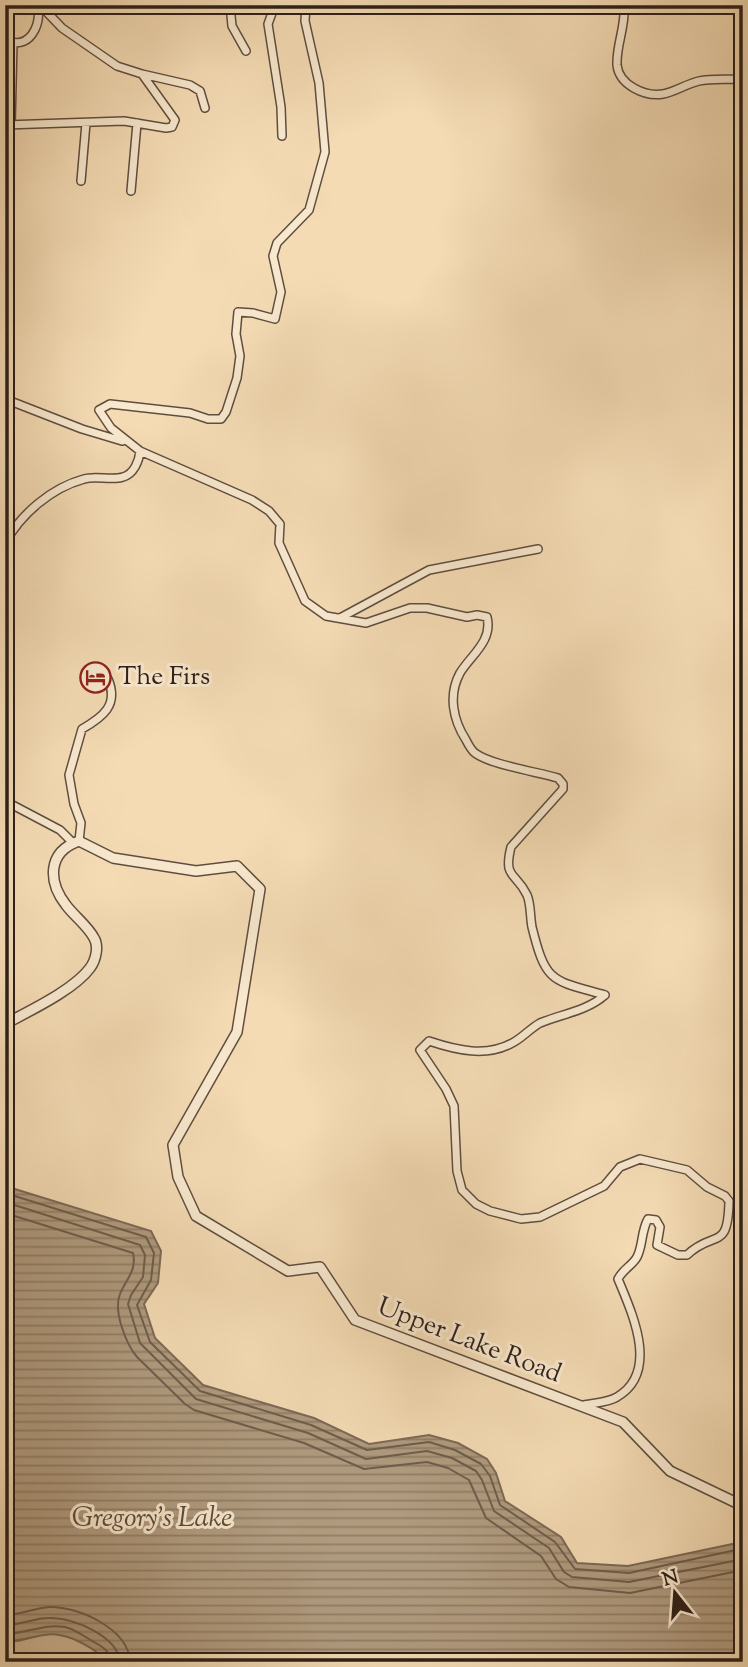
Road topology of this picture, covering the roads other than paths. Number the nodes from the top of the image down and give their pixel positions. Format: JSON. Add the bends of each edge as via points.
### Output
{"nodes":[{"id":1,"x":39,"y":5,"type":"edge"},
{"id":2,"x":230,"y":5,"type":"edge"},
{"id":3,"x":275,"y":5,"type":"edge"},
{"id":4,"x":306,"y":5,"type":"edge"},
{"id":5,"x":535,"y":5,"type":"edge"},
{"id":6,"x":545,"y":5,"type":"edge"},
{"id":7,"x":624,"y":5,"type":"edge"},
{"id":8,"x":9,"y":42,"type":"edge"},
{"id":9,"x":246,"y":51,"type":"dead end"},
{"id":10,"x":142,"y":74,"type":"junction"},
{"id":11,"x":743,"y":79,"type":"edge"},
{"id":12,"x":205,"y":107,"type":"dead end"},
{"id":13,"x":86,"y":123,"type":"junction"},
{"id":14,"x":137,"y":123,"type":"junction"},
{"id":15,"x":8,"y":125,"type":"edge"},
{"id":16,"x":282,"y":136,"type":"dead end"},
{"id":17,"x":80,"y":181,"type":"dead end"},
{"id":18,"x":131,"y":191,"type":"dead end"},
{"id":19,"x":5,"y":398,"type":"edge"},
{"id":20,"x":126,"y":442,"type":"junction"},
{"id":21,"x":140,"y":451,"type":"junction"},
{"id":22,"x":5,"y":543,"type":"edge"},
{"id":23,"x":538,"y":549,"type":"dead end"},
{"id":24,"x":340,"y":618,"type":"junction"},
{"id":25,"x":108,"y":679,"type":"dead end"},
{"id":26,"x":5,"y":801,"type":"edge"},
{"id":27,"x":76,"y":842,"type":"junction"},
{"id":28,"x":5,"y":1024,"type":"edge"},
{"id":29,"x":580,"y":1406,"type":"junction"},
{"id":30,"x":743,"y":1506,"type":"edge"}],
"edges":[{"from":1,"to":8,"type":"street","via":[[35,32],[25,41]]},
{"from":1,"to":10,"type":"street","via":[[62,29],[117,66]]},
{"from":2,"to":9,"type":"street","via":[[232,26]]},
{"from":3,"to":16,"type":"street","via":[[268,24]]},
{"from":4,"to":20,"type":"street","via":[[324,152],[309,210],[277,243],[273,256],[281,292],[275,319],[238,312],[237,378],[221,419],[110,404],[99,410]]},
{"from":5,"to":6,"type":"street"},
{"from":7,"to":11,"type":"street","via":[[618,70],[635,90],[664,94],[695,82]]},
{"from":8,"to":15,"type":"street"},
{"from":10,"to":12,"type":"street","via":[[190,85],[200,91]]},
{"from":10,"to":14,"type":"street","via":[[175,120],[166,128]]},
{"from":13,"to":14,"type":"street"},
{"from":13,"to":15,"type":"street"},
{"from":13,"to":17,"type":"street"},
{"from":14,"to":18,"type":"street"},
{"from":19,"to":20,"type":"street"},
{"from":20,"to":21,"type":"street"},
{"from":21,"to":22,"type":"street","via":[[132,471],[123,477],[86,478],[42,500]]},
{"from":21,"to":24,"type":"street","via":[[269,511],[280,524],[279,543],[305,601],[326,616]]},
{"from":23,"to":24,"type":"street","via":[[429,570]]},
{"from":24,"to":29,"type":"street","via":[[366,623],[410,608],[487,617],[481,648],[460,674],[453,711],[456,725],[474,752],[558,778],[564,784],[511,847],[509,873],[527,895],[543,965],[551,977],[605,995],[595,1004],[538,1024],[511,1044],[486,1051],[458,1050],[429,1041],[420,1049],[454,1106],[457,1171],[463,1190],[490,1211],[520,1219],[540,1217],[604,1186],[620,1167],[640,1159],[687,1170],[729,1201],[725,1232],[687,1255],[657,1245],[660,1227],[656,1220],[648,1219],[637,1258],[618,1279],[634,1318],[641,1363],[638,1374],[616,1398]]},
{"from":25,"to":27,"type":"street","via":[[114,693],[111,703],[97,721],[82,729],[69,775],[81,823]]},
{"from":26,"to":27,"type":"street"},
{"from":27,"to":28,"type":"street","via":[[53,864],[52,880],[65,904],[94,937],[97,950],[91,967],[78,980]]},
{"from":27,"to":29,"type":"street","name":"Upper Lake Road","via":[[113,858],[141,863],[196,871],[237,866],[260,889],[237,1032],[173,1144],[178,1177],[196,1216],[288,1271],[320,1266],[355,1320]]},
{"from":29,"to":30,"type":"street","name":"Upper Lake Road","via":[[623,1422],[670,1471]]}]}
